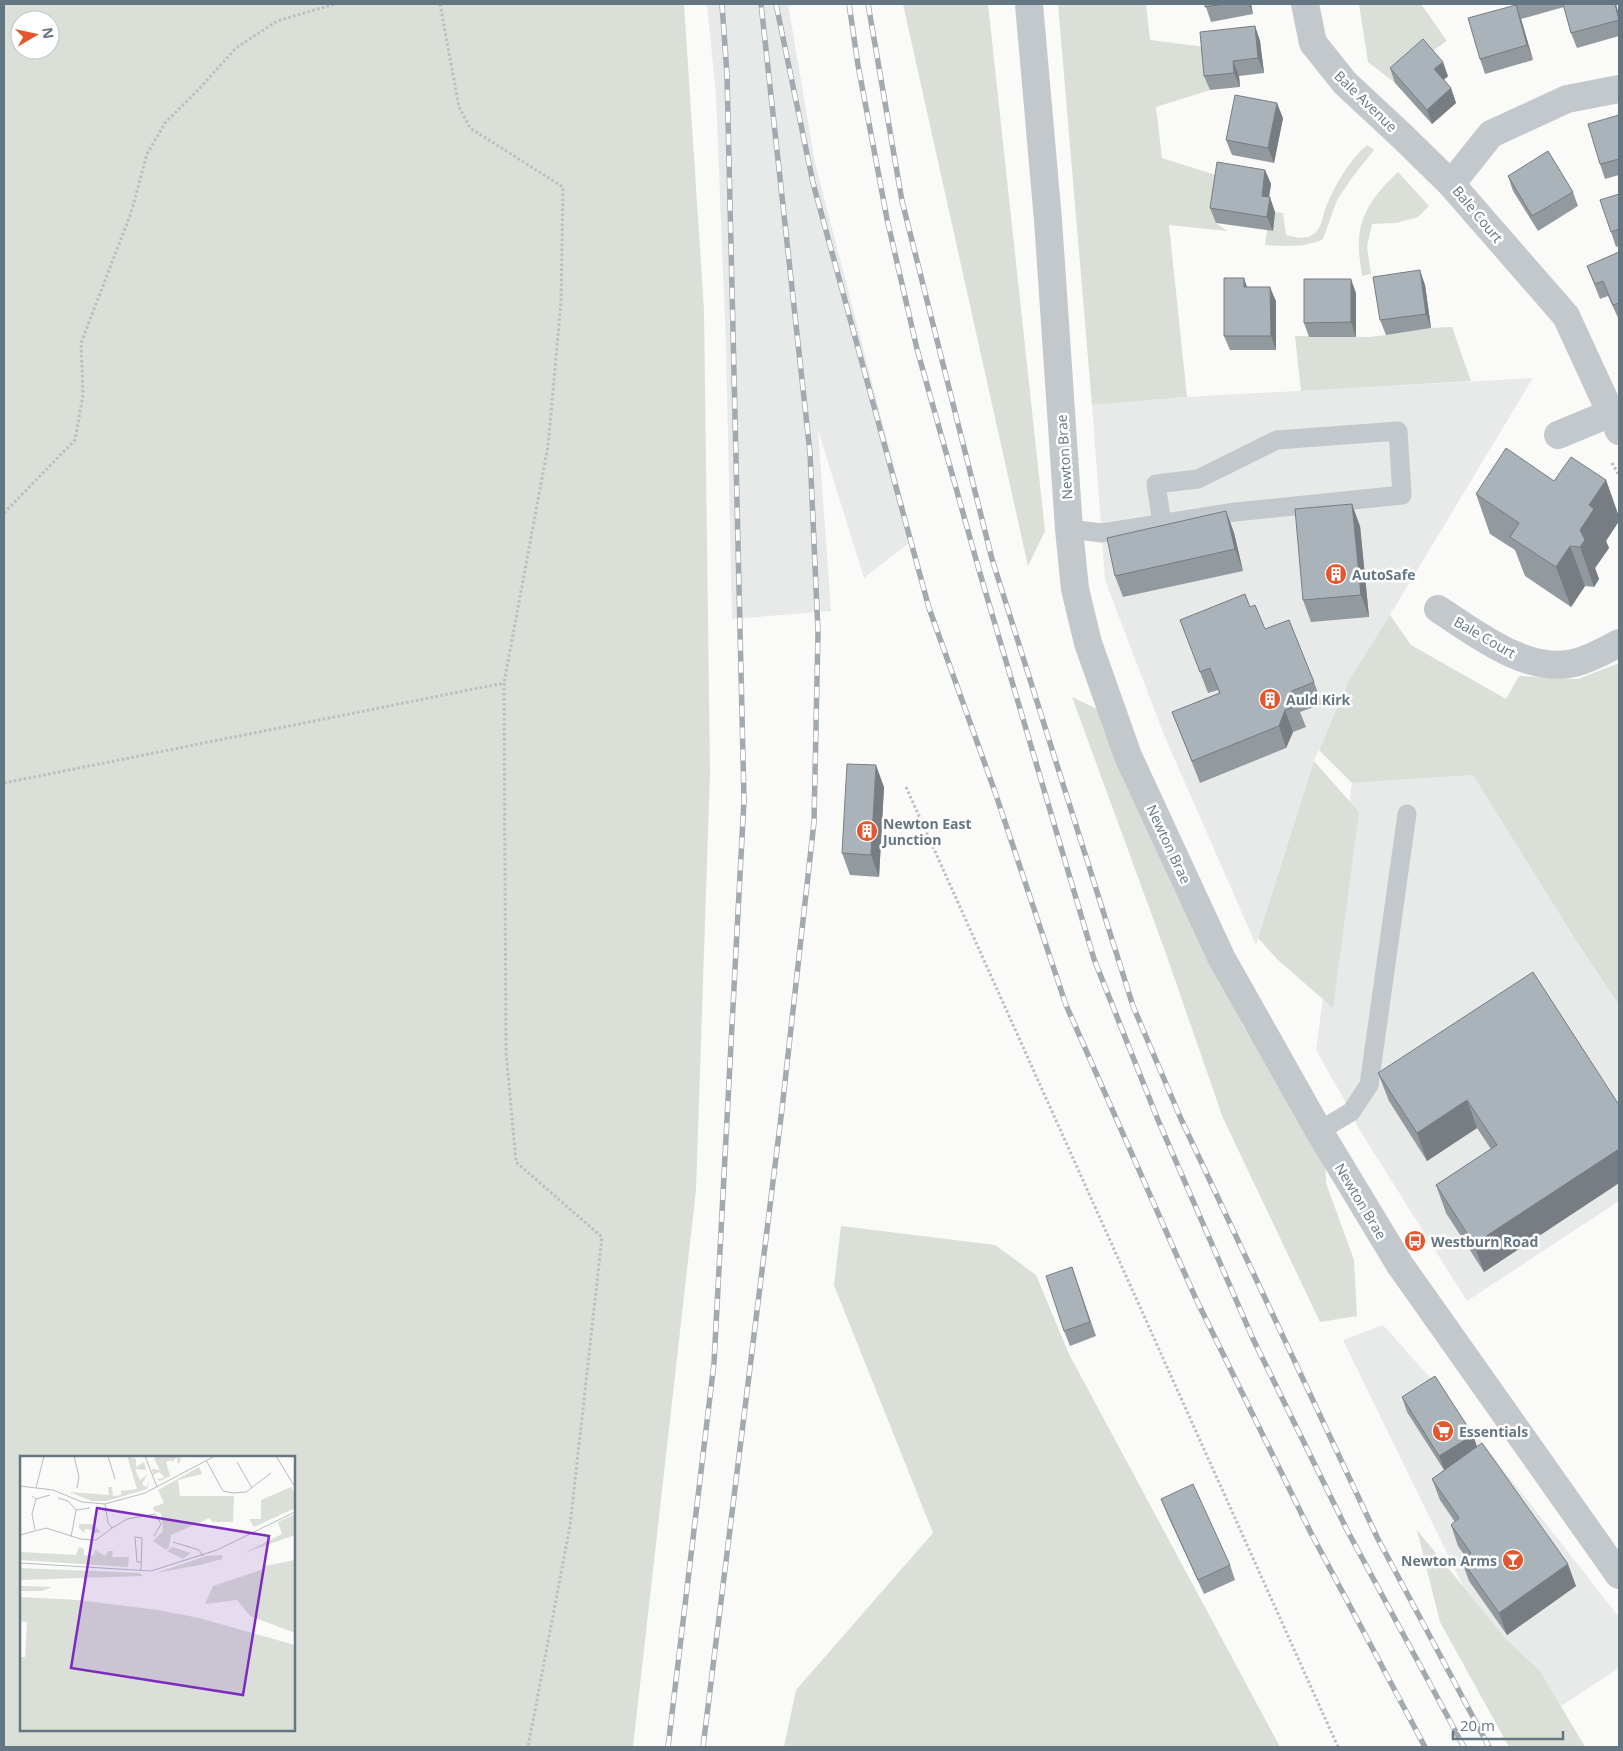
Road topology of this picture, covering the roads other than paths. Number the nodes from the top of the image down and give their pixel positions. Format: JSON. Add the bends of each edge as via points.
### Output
{"nodes":[{"id":1,"x":1029,"y":4,"type":"edge"},
{"id":2,"x":1305,"y":4,"type":"edge"},
{"id":3,"x":1619,"y":89,"type":"edge"},
{"id":4,"x":1451,"y":184,"type":"junction"},
{"id":5,"x":1615,"y":422,"type":"edge"},
{"id":6,"x":1558,"y":435,"type":"dead end"},
{"id":7,"x":1162,"y":523,"type":"junction"},
{"id":8,"x":1069,"y":529,"type":"junction"},
{"id":9,"x":1438,"y":609,"type":"dead end"},
{"id":10,"x":1619,"y":643,"type":"edge"},
{"id":11,"x":1407,"y":814,"type":"dead end"},
{"id":12,"x":1318,"y":1131,"type":"junction"},
{"id":13,"x":1619,"y":1575,"type":"edge"}],
"edges":[{"from":1,"to":8,"type":"street","name":"Newton Brae","via":[[1048,220]]},
{"from":2,"to":4,"type":"street","name":"Bale Avenue","via":[[1313,43],[1345,83]]},
{"from":3,"to":4,"type":"street","name":"Bale Court","via":[[1567,99],[1491,134]]},
{"from":4,"to":5,"type":"street","name":"Bale Court","via":[[1566,316]]},
{"from":5,"to":6,"type":"street","name":"Bale Court"},
{"from":7,"to":7,"type":"lane","via":[[1402,495],[1398,431],[1277,440],[1198,480],[1156,484]]},
{"from":7,"to":8,"type":"lane","via":[[1102,532]]},
{"from":8,"to":12,"type":"street","name":"Newton Brae","via":[[1075,589],[1088,643],[1128,756],[1221,957]]},
{"from":9,"to":10,"type":"street","name":"Bale Court","via":[[1531,662],[1573,664]]},
{"from":11,"to":12,"type":"lane","via":[[1369,1085],[1351,1112]]},
{"from":12,"to":13,"type":"street","name":"Newton Brae","via":[[1400,1265]]}]}
